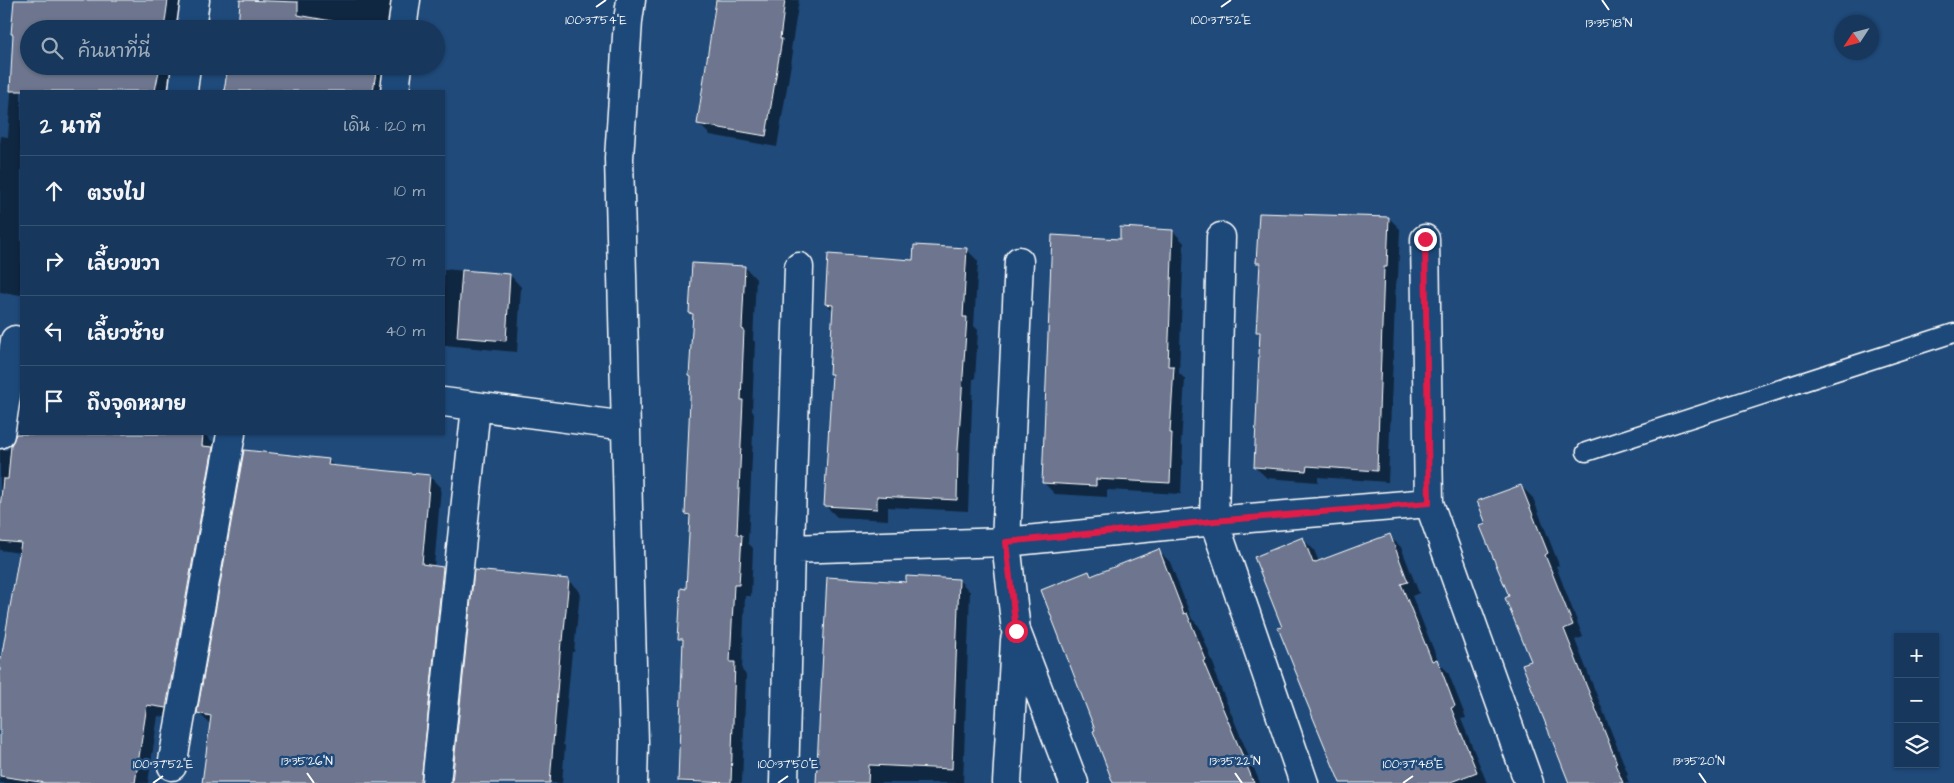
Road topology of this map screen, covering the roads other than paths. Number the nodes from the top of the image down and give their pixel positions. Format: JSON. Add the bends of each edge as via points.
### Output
{"nodes":[{"id":1,"x":195,"y":0,"type":"edge"},
{"id":2,"x":406,"y":0,"type":"edge"},
{"id":3,"x":631,"y":0,"type":"edge"},
{"id":4,"x":192,"y":20,"type":"edge"},
{"id":5,"x":403,"y":20,"type":"edge"},
{"id":6,"x":185,"y":75,"type":"edge"},
{"id":7,"x":397,"y":75,"type":"edge"},
{"id":8,"x":183,"y":90,"type":"edge"},
{"id":9,"x":395,"y":90,"type":"edge"},
{"id":10,"x":1221,"y":237,"type":"dead end"},
{"id":11,"x":1425,"y":239,"type":"dead end"},
{"id":12,"x":1019,"y":261,"type":"dead end"},
{"id":13,"x":799,"y":267,"type":"dead end"},
{"id":14,"x":1954,"y":333,"type":"edge"},
{"id":15,"x":12,"y":339,"type":"edge"},
{"id":16,"x":445,"y":402,"type":"edge"},
{"id":17,"x":476,"y":407,"type":"junction"},
{"id":18,"x":626,"y":426,"type":"junction"},
{"id":19,"x":0,"y":434,"type":"edge"},
{"id":20,"x":231,"y":435,"type":"edge"},
{"id":21,"x":1586,"y":452,"type":"dead end"},
{"id":22,"x":1429,"y":503,"type":"junction"},
{"id":23,"x":1214,"y":521,"type":"junction"},
{"id":24,"x":1006,"y":542,"type":"junction"},
{"id":25,"x":790,"y":549,"type":"junction"},
{"id":26,"x":1016,"y":631,"type":"junction"},
{"id":27,"x":172,"y":766,"type":"dead end"},
{"id":28,"x":436,"y":783,"type":"edge"},
{"id":29,"x":633,"y":783,"type":"edge"},
{"id":30,"x":784,"y":783,"type":"edge"},
{"id":31,"x":1007,"y":783,"type":"edge"},
{"id":32,"x":1074,"y":783,"type":"edge"},
{"id":33,"x":1304,"y":783,"type":"edge"},
{"id":34,"x":1529,"y":783,"type":"edge"}],
"edges":[{"from":1,"to":4,"type":"street"},
{"from":2,"to":5,"type":"street"},
{"from":3,"to":18,"type":"street","via":[[619,158]]},
{"from":6,"to":8,"type":"street"},
{"from":7,"to":9,"type":"street"},
{"from":10,"to":23,"type":"street"},
{"from":11,"to":22,"type":"street"},
{"from":12,"to":24,"type":"street"},
{"from":13,"to":25,"type":"street"},
{"from":14,"to":21,"type":"lane"},
{"from":15,"to":19,"type":"street"},
{"from":16,"to":17,"type":"street"},
{"from":17,"to":18,"type":"street"},
{"from":17,"to":28,"type":"street"},
{"from":18,"to":29,"type":"street"},
{"from":20,"to":27,"type":"street"},
{"from":22,"to":23,"type":"street"},
{"from":22,"to":34,"type":"street"},
{"from":23,"to":24,"type":"street"},
{"from":23,"to":33,"type":"street"},
{"from":24,"to":25,"type":"street"},
{"from":24,"to":26,"type":"street"},
{"from":25,"to":30,"type":"street"},
{"from":26,"to":31,"type":"street"},
{"from":26,"to":32,"type":"street"}]}
